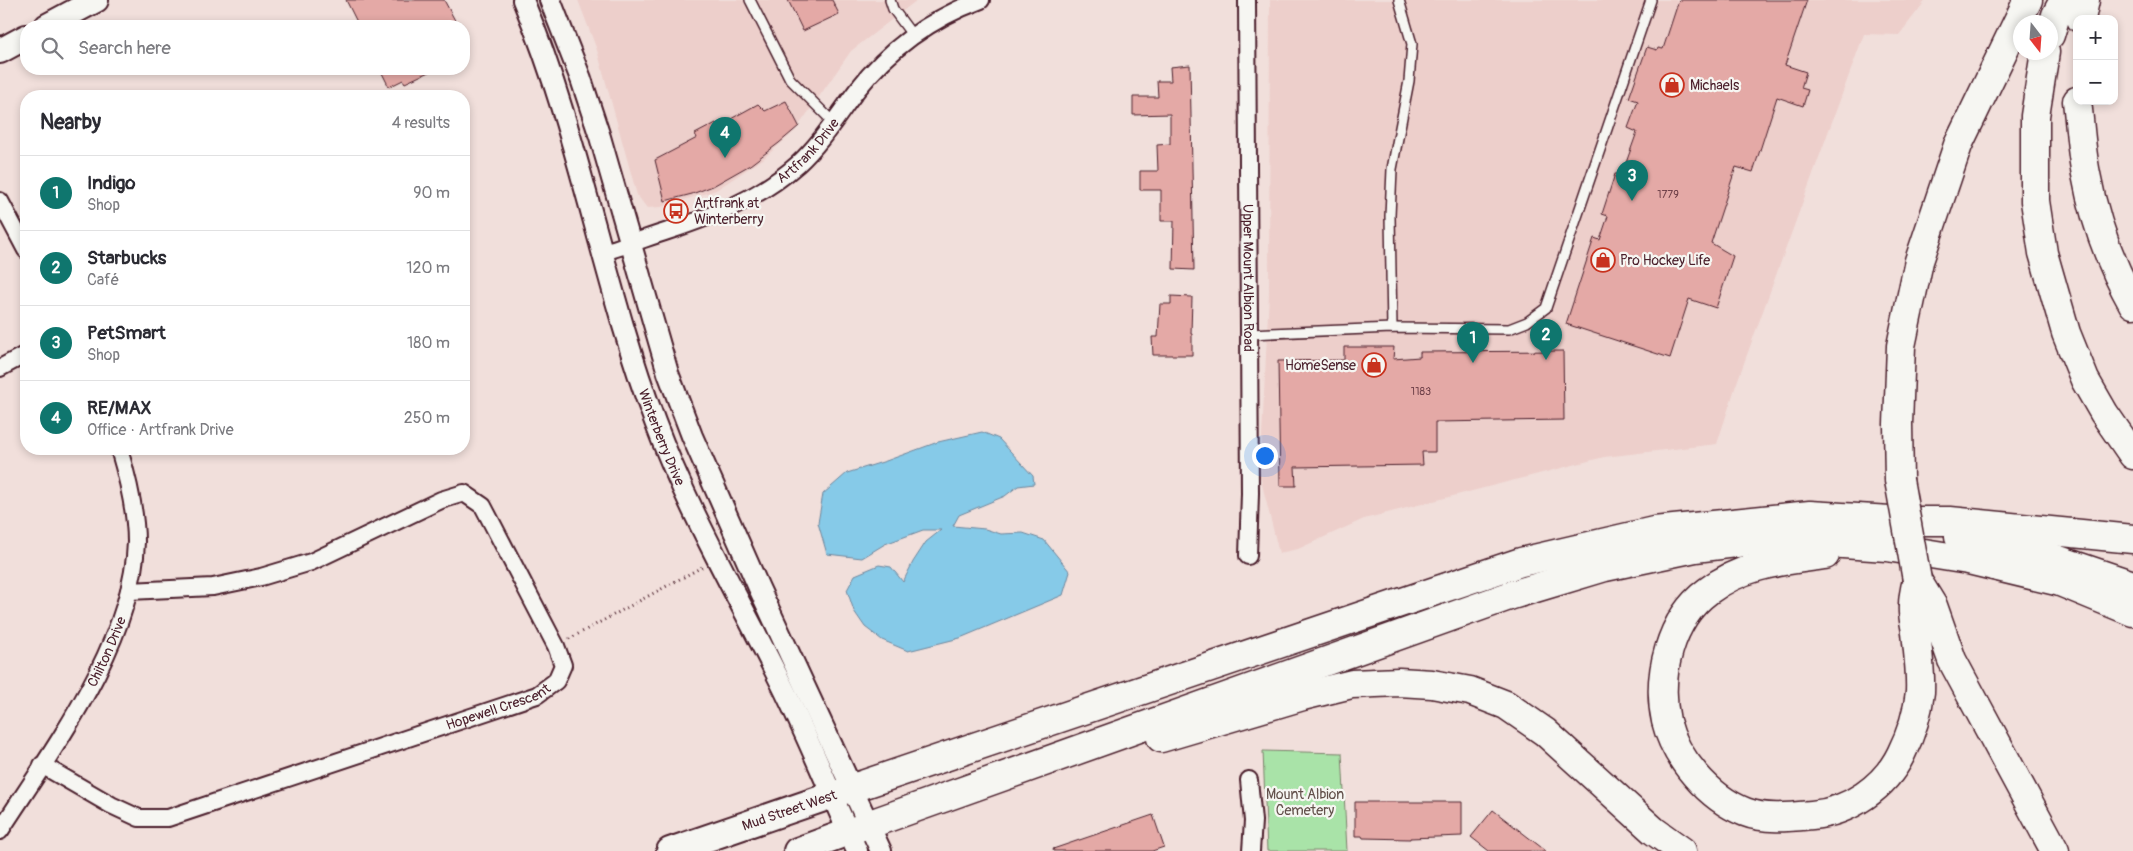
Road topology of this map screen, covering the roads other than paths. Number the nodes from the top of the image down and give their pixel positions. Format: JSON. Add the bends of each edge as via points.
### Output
{"nodes":[{"id":1,"x":96,"y":0,"type":"edge"},
{"id":2,"x":523,"y":0,"type":"edge"},
{"id":3,"x":550,"y":0,"type":"edge"},
{"id":4,"x":750,"y":0,"type":"edge"},
{"id":5,"x":890,"y":0,"type":"edge"},
{"id":6,"x":981,"y":0,"type":"edge"},
{"id":7,"x":1247,"y":0,"type":"edge"},
{"id":8,"x":1399,"y":0,"type":"edge"},
{"id":9,"x":1651,"y":0,"type":"edge"},
{"id":10,"x":2028,"y":0,"type":"edge"},
{"id":11,"x":2064,"y":0,"type":"edge"},
{"id":12,"x":2085,"y":0,"type":"edge"},
{"id":13,"x":2056,"y":15,"type":"edge"},
{"id":14,"x":2082,"y":15,"type":"edge"},
{"id":15,"x":58,"y":20,"type":"edge"},
{"id":16,"x":913,"y":36,"type":"junction"},
{"id":17,"x":20,"y":40,"type":"edge"},
{"id":18,"x":0,"y":51,"type":"edge"},
{"id":19,"x":2044,"y":60,"type":"edge"},
{"id":20,"x":2078,"y":105,"type":"edge"},
{"id":21,"x":834,"y":123,"type":"junction"},
{"id":22,"x":0,"y":201,"type":"edge"},
{"id":23,"x":20,"y":237,"type":"edge"},
{"id":24,"x":630,"y":244,"type":"junction"},
{"id":25,"x":603,"y":252,"type":"junction"},
{"id":26,"x":2133,"y":304,"type":"edge"},
{"id":27,"x":1392,"y":328,"type":"junction"},
{"id":28,"x":1249,"y":334,"type":"junction"},
{"id":29,"x":20,"y":357,"type":"edge"},
{"id":30,"x":0,"y":368,"type":"edge"},
{"id":31,"x":121,"y":455,"type":"edge"},
{"id":32,"x":2133,"y":455,"type":"edge"},
{"id":33,"x":1906,"y":522,"type":"junction"},
{"id":34,"x":2133,"y":539,"type":"edge"},
{"id":35,"x":1887,"y":547,"type":"junction"},
{"id":36,"x":1248,"y":556,"type":"dead end"},
{"id":37,"x":1917,"y":580,"type":"junction"},
{"id":38,"x":2133,"y":585,"type":"edge"},
{"id":39,"x":129,"y":591,"type":"junction"},
{"id":40,"x":2133,"y":612,"type":"edge"},
{"id":41,"x":42,"y":765,"type":"junction"},
{"id":42,"x":994,"y":779,"type":"junction"},
{"id":43,"x":1249,"y":780,"type":"dead end"},
{"id":44,"x":843,"y":792,"type":"junction"},
{"id":45,"x":0,"y":831,"type":"edge"},
{"id":46,"x":859,"y":836,"type":"edge"},
{"id":47,"x":670,"y":851,"type":"edge"},
{"id":48,"x":796,"y":851,"type":"edge"},
{"id":49,"x":881,"y":851,"type":"edge"},
{"id":50,"x":1251,"y":851,"type":"edge"},
{"id":51,"x":1682,"y":851,"type":"edge"},
{"id":52,"x":2055,"y":851,"type":"edge"}],
"edges":[{"from":1,"to":15,"type":"main road"},
{"from":2,"to":25,"type":"street","name":"Winterberry Drive","via":[[552,74]]},
{"from":3,"to":24,"type":"street","name":"Winterberry Drive","via":[[586,96]]},
{"from":4,"to":21,"type":"lane","via":[[790,79]]},
{"from":5,"to":16,"type":"lane"},
{"from":6,"to":16,"type":"street","name":"Artfrank Drive","via":[[951,13]]},
{"from":7,"to":28,"type":"street","name":"Upper Mount Albion Road"},
{"from":8,"to":27,"type":"lane","via":[[1412,44],[1409,81],[1392,169]]},
{"from":9,"to":27,"type":"lane","via":[[1546,308],[1527,322],[1509,329]]},
{"from":10,"to":37,"type":"highway","bridge":true,"via":[[1958,145],[1919,261],[1901,346],[1899,480]]},
{"from":11,"to":13,"type":"highway"},
{"from":12,"to":14,"type":"highway"},
{"from":16,"to":21,"type":"street","name":"Artfrank Drive","via":[[869,75]]},
{"from":17,"to":18,"type":"main road"},
{"from":19,"to":32,"type":"highway","via":[[2034,116],[2035,201],[2043,253],[2066,333],[2085,380]]},
{"from":20,"to":26,"type":"highway","via":[[2086,174],[2105,244]]},
{"from":21,"to":24,"type":"street","name":"Artfrank Drive","via":[[798,164],[754,196],[722,212]]},
{"from":22,"to":23,"type":"street"},
{"from":24,"to":25,"type":"street","name":"Artfrank Drive"},
{"from":24,"to":44,"type":"street","name":"Winterberry Drive","via":[[668,372],[692,436]]},
{"from":25,"to":44,"type":"street","name":"Winterberry Drive","via":[[624,336],[655,424],[716,560]]},
{"from":27,"to":28,"type":"lane"},
{"from":28,"to":36,"type":"street","name":"Upper Mount Albion Road"},
{"from":29,"to":30,"type":"street"},
{"from":31,"to":39,"type":"street","name":"Chilton Drive","via":[[130,486],[136,542]]},
{"from":33,"to":34,"type":"highway","via":[[1950,521]]},
{"from":33,"to":38,"type":"highway","via":[[2050,558]]},
{"from":33,"to":44,"type":"highway","via":[[1810,515],[1674,529],[1521,562]]},
{"from":35,"to":37,"type":"highway","via":[[1749,568],[1706,592],[1691,607],[1676,630],[1666,662],[1663,691],[1666,721],[1688,766],[1710,791],[1745,812],[1773,817],[1825,814],[1865,795],[1890,773],[1902,754],[1920,693],[1912,607]]},
{"from":35,"to":40,"type":"highway","via":[[1968,560],[2060,582]]},
{"from":35,"to":42,"type":"highway","via":[[1769,539],[1695,548],[1605,567],[1512,595]]},
{"from":37,"to":52,"type":"highway","via":[[1933,606],[1952,660]]},
{"from":39,"to":41,"type":"street","name":"Chilton Drive","via":[[102,663]]},
{"from":39,"to":41,"type":"street","name":"Hopewell Crescent","via":[[212,587],[261,577],[311,562],[441,500],[464,493],[483,506],[563,665],[556,681],[537,695],[168,818],[139,818]]},
{"from":41,"to":45,"type":"street","name":"Chilton Drive"},
{"from":42,"to":46,"type":"highway"},
{"from":42,"to":51,"type":"highway","via":[[1147,742],[1352,684],[1432,684],[1470,692],[1506,705],[1545,732],[1654,831]]},
{"from":43,"to":50,"type":"street","via":[[1253,821]]},
{"from":44,"to":46,"type":"street","name":"Winterberry Drive"},
{"from":44,"to":47,"type":"main road","name":"Mud Street West"},
{"from":46,"to":48,"type":"main road"},
{"from":46,"to":49,"type":"street","name":"Winterberry Drive"}]}
